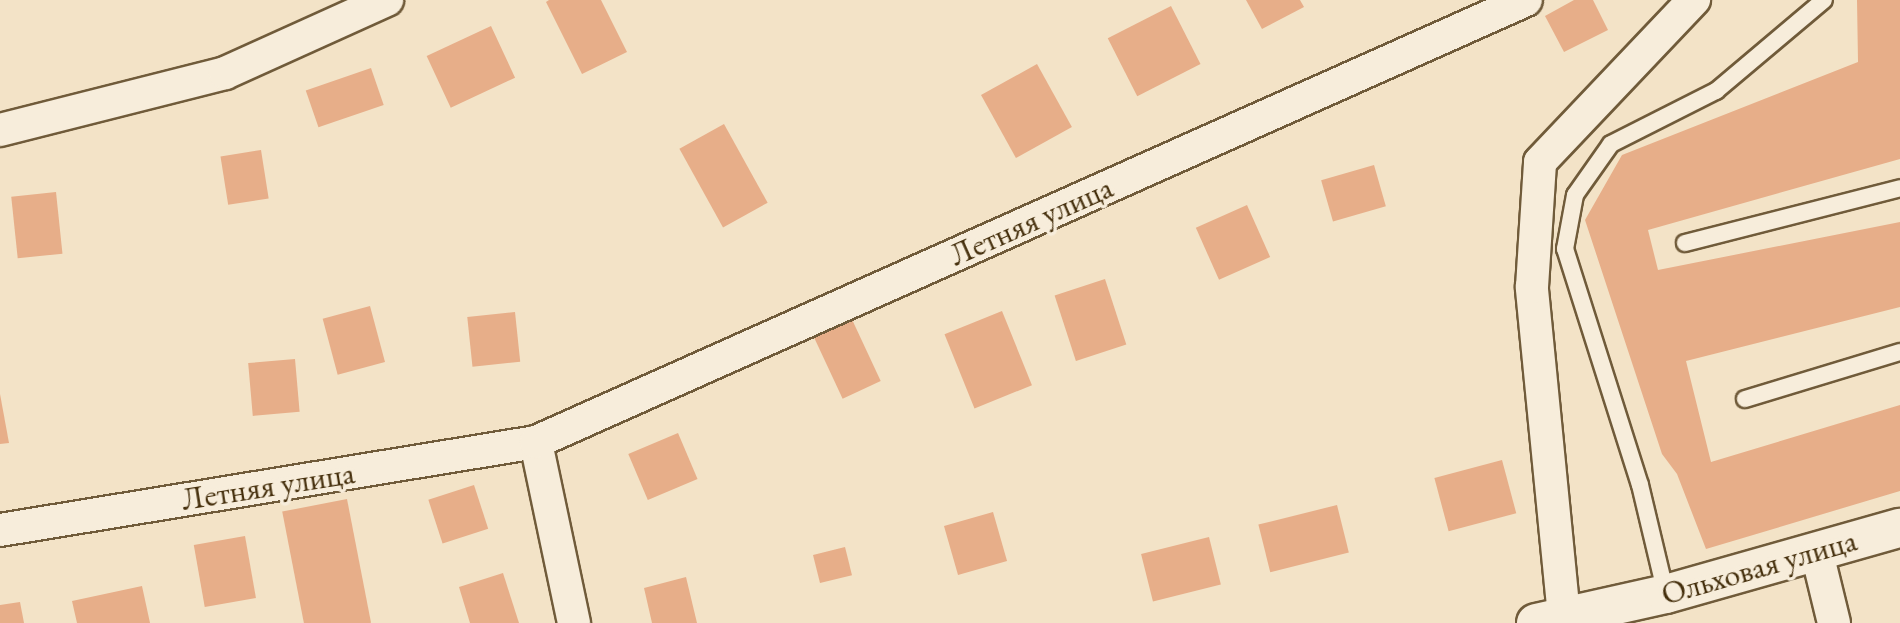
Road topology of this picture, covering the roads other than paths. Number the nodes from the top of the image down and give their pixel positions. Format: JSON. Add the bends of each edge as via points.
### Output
{"nodes":[{"id":1,"x":387,"y":0,"type":"edge"},
{"id":2,"x":1526,"y":0,"type":"edge"},
{"id":3,"x":1694,"y":0,"type":"edge"},
{"id":4,"x":1824,"y":0,"type":"edge"},
{"id":5,"x":0,"y":130,"type":"edge"},
{"id":6,"x":1900,"y":188,"type":"edge"},
{"id":7,"x":1685,"y":243,"type":"dead end"},
{"id":8,"x":1900,"y":352,"type":"edge"},
{"id":9,"x":1745,"y":399,"type":"dead end"},
{"id":10,"x":536,"y":442,"type":"junction"},
{"id":11,"x":1900,"y":528,"type":"edge"},
{"id":12,"x":0,"y":530,"type":"edge"},
{"id":13,"x":1816,"y":549,"type":"junction"},
{"id":14,"x":1666,"y":594,"type":"junction"},
{"id":15,"x":1550,"y":620,"type":"edge"},
{"id":16,"x":574,"y":623,"type":"edge"},
{"id":17,"x":1834,"y":623,"type":"edge"}],
"edges":[{"from":1,"to":5,"type":"street","via":[[225,73]]},
{"from":2,"to":10,"type":"street","name":"Летняя улица"},
{"from":3,"to":15,"type":"street","via":[[1540,162],[1532,287]]},
{"from":4,"to":14,"type":"lane","via":[[1716,91],[1611,144],[1575,195],[1565,249],[1640,485]]},
{"from":6,"to":7,"type":"lane"},
{"from":8,"to":9,"type":"lane"},
{"from":10,"to":12,"type":"street","name":"Летняя улица"},
{"from":10,"to":16,"type":"street"},
{"from":11,"to":13,"type":"main road","name":"Ольховая улица"},
{"from":13,"to":14,"type":"main road","name":"Ольховая улица"},
{"from":13,"to":17,"type":"street"},
{"from":14,"to":15,"type":"main road","name":"Ольховая улица"}]}
